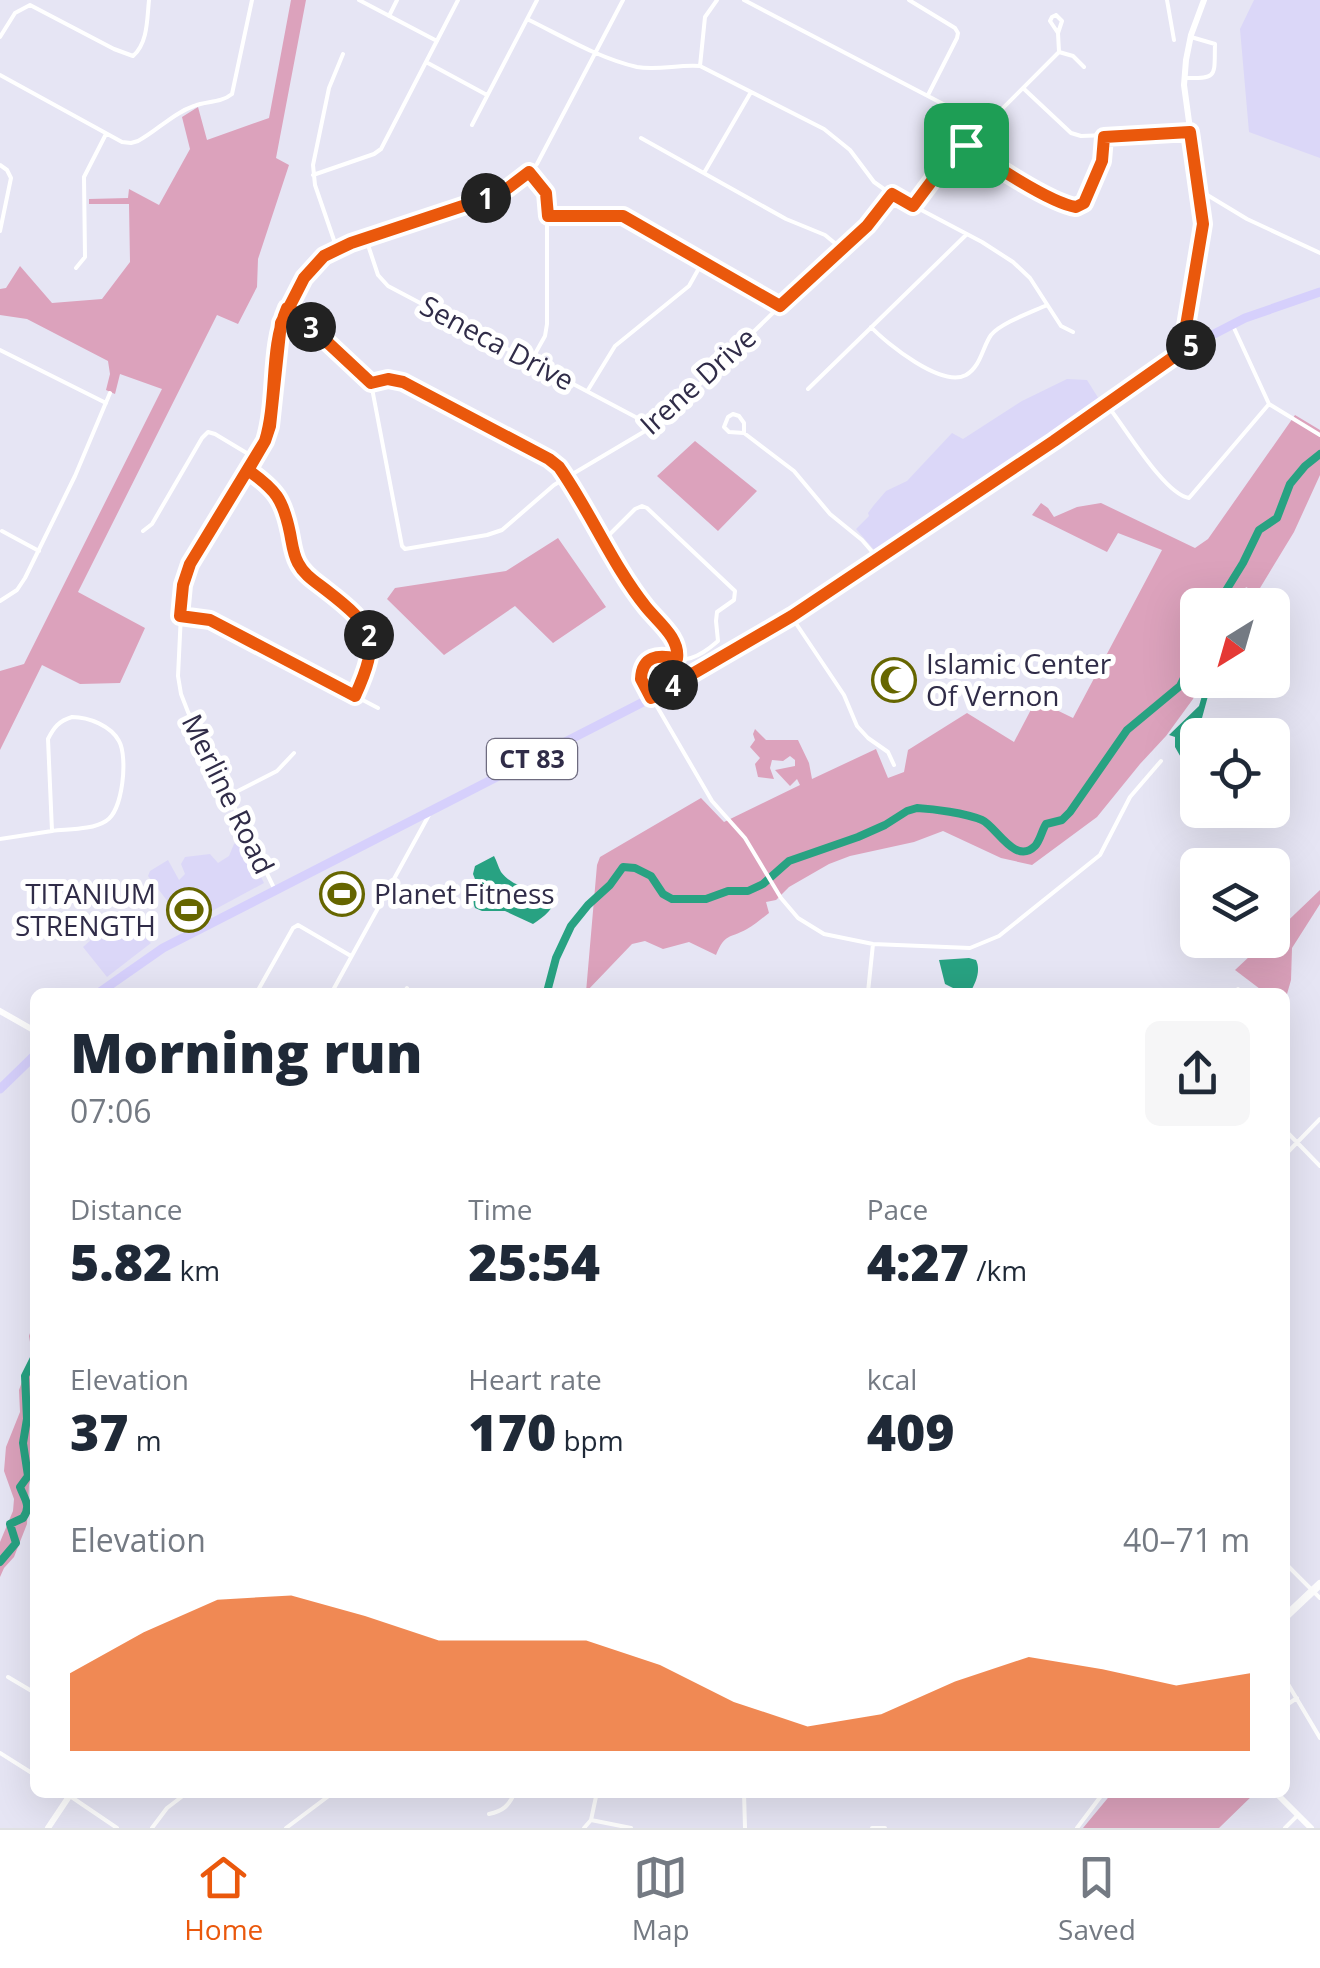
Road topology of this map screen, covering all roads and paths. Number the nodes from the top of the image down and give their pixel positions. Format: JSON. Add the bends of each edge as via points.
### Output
{"nodes":[{"id":1,"x":149,"y":0,"type":"edge"},
{"id":2,"x":252,"y":0,"type":"edge"},
{"id":3,"x":359,"y":0,"type":"edge"},
{"id":4,"x":397,"y":0,"type":"edge"},
{"id":5,"x":458,"y":0,"type":"edge"},
{"id":6,"x":537,"y":0,"type":"edge"},
{"id":7,"x":623,"y":0,"type":"edge"},
{"id":8,"x":717,"y":0,"type":"edge"},
{"id":9,"x":744,"y":0,"type":"edge"},
{"id":10,"x":909,"y":0,"type":"edge"},
{"id":11,"x":1168,"y":0,"type":"edge"},
{"id":12,"x":1204,"y":0,"type":"edge"},
{"id":13,"x":389,"y":16,"type":"junction"},
{"id":14,"x":527,"y":20,"type":"junction"},
{"id":15,"x":1058,"y":34,"type":"dead end"},
{"id":16,"x":0,"y":37,"type":"edge"},
{"id":17,"x":1191,"y":37,"type":"junction"},
{"id":18,"x":1174,"y":40,"type":"dead end"},
{"id":19,"x":437,"y":41,"type":"junction"},
{"id":20,"x":1059,"y":52,"type":"junction"},
{"id":21,"x":597,"y":53,"type":"junction"},
{"id":22,"x":343,"y":54,"type":"dead end"},
{"id":23,"x":426,"y":62,"type":"junction"},
{"id":24,"x":700,"y":66,"type":"junction"},
{"id":25,"x":1084,"y":67,"type":"dead end"},
{"id":26,"x":0,"y":75,"type":"edge"},
{"id":27,"x":1185,"y":78,"type":"junction"},
{"id":28,"x":1023,"y":88,"type":"junction"},
{"id":29,"x":751,"y":92,"type":"junction"},
{"id":30,"x":487,"y":95,"type":"junction"},
{"id":31,"x":928,"y":95,"type":"junction"},
{"id":32,"x":472,"y":125,"type":"dead end"},
{"id":33,"x":1190,"y":132,"type":"junction"},
{"id":34,"x":106,"y":134,"type":"junction"},
{"id":35,"x":976,"y":135,"type":"junction"},
{"id":36,"x":1104,"y":137,"type":"junction"},
{"id":37,"x":641,"y":138,"type":"dead end"},
{"id":38,"x":966,"y":145,"type":"junction"},
{"id":39,"x":0,"y":166,"type":"edge"},
{"id":40,"x":529,"y":172,"type":"junction"},
{"id":41,"x":704,"y":173,"type":"junction"},
{"id":42,"x":313,"y":175,"type":"junction"},
{"id":43,"x":1199,"y":190,"type":"junction"},
{"id":44,"x":892,"y":194,"type":"junction"},
{"id":45,"x":913,"y":206,"type":"junction"},
{"id":46,"x":548,"y":216,"type":"junction"},
{"id":47,"x":0,"y":231,"type":"edge"},
{"id":48,"x":966,"y":235,"type":"junction"},
{"id":49,"x":366,"y":239,"type":"junction"},
{"id":50,"x":336,"y":249,"type":"junction"},
{"id":51,"x":842,"y":249,"type":"junction"},
{"id":52,"x":1320,"y":253,"type":"edge"},
{"id":53,"x":703,"y":261,"type":"junction"},
{"id":54,"x":76,"y":268,"type":"dead end"},
{"id":55,"x":1320,"y":292,"type":"edge"},
{"id":56,"x":1047,"y":305,"type":"junction"},
{"id":57,"x":780,"y":306,"type":"junction"},
{"id":58,"x":287,"y":308,"type":"junction"},
{"id":59,"x":1232,"y":324,"type":"junction"},
{"id":60,"x":871,"y":327,"type":"junction"},
{"id":61,"x":1073,"y":332,"type":"dead end"},
{"id":62,"x":1192,"y":344,"type":"junction"},
{"id":63,"x":0,"y":350,"type":"edge"},
{"id":64,"x":530,"y":361,"type":"junction"},
{"id":65,"x":371,"y":383,"type":"junction"},
{"id":66,"x":808,"y":388,"type":"dead end"},
{"id":67,"x":588,"y":392,"type":"junction"},
{"id":68,"x":110,"y":393,"type":"dead end"},
{"id":69,"x":106,"y":403,"type":"junction"},
{"id":70,"x":1268,"y":404,"type":"junction"},
{"id":71,"x":1107,"y":405,"type":"junction"},
{"id":72,"x":648,"y":429,"type":"junction"},
{"id":73,"x":744,"y":433,"type":"junction"},
{"id":74,"x":1320,"y":435,"type":"edge"},
{"id":75,"x":255,"y":458,"type":"junction"},
{"id":76,"x":248,"y":470,"type":"junction"},
{"id":77,"x":567,"y":478,"type":"junction"},
{"id":78,"x":2,"y":531,"type":"edge"},
{"id":79,"x":144,"y":531,"type":"dead end"},
{"id":80,"x":604,"y":540,"type":"junction"},
{"id":81,"x":39,"y":551,"type":"junction"},
{"id":82,"x":878,"y":558,"type":"junction"},
{"id":83,"x":0,"y":601,"type":"edge"},
{"id":84,"x":180,"y":616,"type":"junction"},
{"id":85,"x":792,"y":616,"type":"junction"},
{"id":86,"x":677,"y":659,"type":"junction"},
{"id":87,"x":355,"y":696,"type":"junction"},
{"id":88,"x":651,"y":698,"type":"junction"},
{"id":89,"x":378,"y":708,"type":"dead end"},
{"id":90,"x":294,"y":753,"type":"dead end"},
{"id":91,"x":1161,"y":762,"type":"dead end"},
{"id":92,"x":894,"y":766,"type":"dead end"},
{"id":93,"x":230,"y":795,"type":"junction"},
{"id":94,"x":431,"y":811,"type":"junction"},
{"id":95,"x":52,"y":831,"type":"junction"},
{"id":96,"x":0,"y":838,"type":"edge"},
{"id":97,"x":274,"y":889,"type":"junction"},
{"id":98,"x":873,"y":944,"type":"junction"},
{"id":99,"x":351,"y":956,"type":"junction"},
{"id":100,"x":106,"y":988,"type":"edge"},
{"id":101,"x":258,"y":988,"type":"edge"},
{"id":102,"x":334,"y":988,"type":"edge"},
{"id":103,"x":868,"y":988,"type":"edge"},
{"id":104,"x":0,"y":1011,"type":"edge"},
{"id":105,"x":30,"y":1028,"type":"edge"},
{"id":106,"x":30,"y":1060,"type":"edge"},
{"id":107,"x":0,"y":1089,"type":"edge"},
{"id":108,"x":1320,"y":1119,"type":"edge"},
{"id":109,"x":1290,"y":1135,"type":"edge"},
{"id":110,"x":1298,"y":1142,"type":"junction"},
{"id":111,"x":1290,"y":1150,"type":"edge"},
{"id":112,"x":1320,"y":1166,"type":"edge"},
{"id":113,"x":1290,"y":1567,"type":"edge"},
{"id":114,"x":1318,"y":1591,"type":"edge"},
{"id":115,"x":1290,"y":1613,"type":"edge"},
{"id":116,"x":8,"y":1678,"type":"dead end"},
{"id":117,"x":1290,"y":1687,"type":"edge"},
{"id":118,"x":30,"y":1690,"type":"edge"},
{"id":119,"x":1297,"y":1698,"type":"junction"},
{"id":120,"x":1290,"y":1703,"type":"edge"},
{"id":121,"x":1320,"y":1738,"type":"edge"},
{"id":122,"x":1,"y":1757,"type":"edge"},
{"id":123,"x":30,"y":1772,"type":"edge"},
{"id":124,"x":66,"y":1798,"type":"edge"},
{"id":125,"x":74,"y":1798,"type":"edge"},
{"id":126,"x":180,"y":1798,"type":"edge"},
{"id":127,"x":326,"y":1798,"type":"edge"},
{"id":128,"x":512,"y":1798,"type":"edge"},
{"id":129,"x":596,"y":1798,"type":"edge"},
{"id":130,"x":744,"y":1798,"type":"edge"},
{"id":131,"x":1099,"y":1798,"type":"edge"},
{"id":132,"x":1281,"y":1798,"type":"edge"},
{"id":133,"x":489,"y":1814,"type":"dead end"},
{"id":134,"x":1298,"y":1815,"type":"junction"},
{"id":135,"x":591,"y":1820,"type":"junction"},
{"id":136,"x":48,"y":1828,"type":"edge"},
{"id":137,"x":117,"y":1828,"type":"edge"},
{"id":138,"x":152,"y":1828,"type":"edge"},
{"id":139,"x":286,"y":1828,"type":"edge"},
{"id":140,"x":584,"y":1828,"type":"edge"},
{"id":141,"x":632,"y":1828,"type":"edge"},
{"id":142,"x":745,"y":1828,"type":"edge"},
{"id":143,"x":872,"y":1828,"type":"edge"},
{"id":144,"x":885,"y":1828,"type":"edge"},
{"id":145,"x":1076,"y":1828,"type":"edge"},
{"id":146,"x":1285,"y":1828,"type":"edge"},
{"id":147,"x":1311,"y":1828,"type":"edge"}],
"edges":[{"from":1,"to":16,"type":"street","via":[[143,43],[133,56],[30,5],[14,13]]},
{"from":2,"to":34,"type":"street","via":[[232,94],[185,110],[138,141]]},
{"from":3,"to":13,"type":"street"},
{"from":4,"to":13,"type":"street"},
{"from":5,"to":19,"type":"street"},
{"from":6,"to":14,"type":"street"},
{"from":7,"to":21,"type":"street","name":"Merline Road"},
{"from":8,"to":24,"type":"street","via":[[705,17]]},
{"from":9,"to":31,"type":"street"},
{"from":10,"to":31,"type":"street","via":[[958,32]]},
{"from":11,"to":18,"type":"street"},
{"from":12,"to":17,"type":"street"},
{"from":13,"to":19,"type":"street"},
{"from":14,"to":21,"type":"street"},
{"from":14,"to":30,"type":"street"},
{"from":15,"to":20,"type":"street"},
{"from":17,"to":27,"type":"street"},
{"from":17,"to":27,"type":"street","via":[[1215,44],[1214,70],[1205,79]]},
{"from":19,"to":23,"type":"street"},
{"from":20,"to":25,"type":"street"},
{"from":20,"to":28,"type":"street"},
{"from":21,"to":24,"type":"street","via":[[638,67]]},
{"from":21,"to":40,"type":"street","name":"Merline Road"},
{"from":22,"to":42,"type":"street","via":[[329,88]]},
{"from":23,"to":30,"type":"street"},
{"from":23,"to":42,"type":"street","via":[[381,149]]},
{"from":24,"to":29,"type":"street"},
{"from":26,"to":34,"type":"street"},
{"from":27,"to":33,"type":"street"},
{"from":28,"to":35,"type":"street"},
{"from":28,"to":36,"type":"street","via":[[1071,133]]},
{"from":29,"to":41,"type":"street"},
{"from":29,"to":44,"type":"street","via":[[837,137]]},
{"from":30,"to":32,"type":"street"},
{"from":31,"to":35,"type":"street"},
{"from":33,"to":36,"type":"street"},
{"from":33,"to":43,"type":"street"},
{"from":34,"to":54,"type":"street","via":[[84,178],[85,257]]},
{"from":35,"to":38,"type":"street"},
{"from":36,"to":38,"type":"street","via":[[1102,161],[1076,207]]},
{"from":37,"to":41,"type":"street"},
{"from":38,"to":45,"type":"street"},
{"from":39,"to":47,"type":"street","via":[[11,178]]},
{"from":40,"to":46,"type":"street","via":[[546,193]]},
{"from":40,"to":49,"type":"street","name":"Merline Road","via":[[493,196]]},
{"from":41,"to":51,"type":"street"},
{"from":42,"to":50,"type":"street"},
{"from":43,"to":52,"type":"street"},
{"from":43,"to":62,"type":"street","via":[[1203,224],[1186,326]]},
{"from":44,"to":45,"type":"street"},
{"from":44,"to":51,"type":"street","name":"Irene Drive"},
{"from":45,"to":48,"type":"street"},
{"from":46,"to":53,"type":"street","via":[[623,216]]},
{"from":46,"to":64,"type":"street","via":[[547,324]]},
{"from":48,"to":56,"type":"street","via":[[1013,262]]},
{"from":48,"to":60,"type":"street"},
{"from":49,"to":50,"type":"street","name":"Merline Road"},
{"from":49,"to":64,"type":"street","name":"Seneca Drive","via":[[384,282]]},
{"from":50,"to":58,"type":"street","name":"Merline Road","via":[[312,267]]},
{"from":51,"to":57,"type":"street","name":"Irene Drive"},
{"from":53,"to":57,"type":"street"},
{"from":53,"to":67,"type":"street","via":[[688,286],[614,346]]},
{"from":55,"to":59,"type":"main road","number":"CT 83"},
{"from":56,"to":60,"type":"street","via":[[1000,328],[976,366],[954,378],[901,353]]},
{"from":56,"to":61,"type":"street"},
{"from":57,"to":72,"type":"street","name":"Irene Drive"},
{"from":58,"to":65,"type":"street"},
{"from":58,"to":75,"type":"street","name":"Merline Road","via":[[270,426]]},
{"from":59,"to":62,"type":"main road","number":"CT 83"},
{"from":59,"to":70,"type":"street"},
{"from":60,"to":66,"type":"street"},
{"from":62,"to":71,"type":"main road","number":"CT 83"},
{"from":63,"to":69,"type":"street"},
{"from":64,"to":67,"type":"street","name":"Seneca Drive"},
{"from":65,"to":77,"type":"street","via":[[403,382],[549,459]]},
{"from":65,"to":77,"type":"street","name":"Irene Drive","via":[[404,549],[495,532]]},
{"from":67,"to":72,"type":"street","name":"Seneca Drive"},
{"from":68,"to":69,"type":"street"},
{"from":69,"to":81,"type":"street"},
{"from":70,"to":71,"type":"street","via":[[1189,498],[1159,475]]},
{"from":70,"to":74,"type":"street"},
{"from":71,"to":82,"type":"main road","number":"CT 83"},
{"from":72,"to":77,"type":"street","name":"Irene Drive"},
{"from":73,"to":73,"type":"street","via":[[729,432],[728,417],[739,416]]},
{"from":73,"to":82,"type":"street","via":[[794,472]]},
{"from":75,"to":76,"type":"street","name":"Merline Road"},
{"from":75,"to":79,"type":"street","via":[[208,432]]},
{"from":76,"to":84,"type":"street","name":"Merline Road","via":[[190,564]]},
{"from":76,"to":87,"type":"street","via":[[280,499],[302,570],[364,624],[371,649]]},
{"from":77,"to":80,"type":"street"},
{"from":78,"to":81,"type":"street"},
{"from":80,"to":86,"type":"street","via":[[674,640]]},
{"from":80,"to":86,"type":"street","via":[[642,506],[734,591],[734,600],[717,612],[718,641],[688,660]]},
{"from":81,"to":83,"type":"street","via":[[17,590]]},
{"from":82,"to":85,"type":"main road","number":"CT 83"},
{"from":84,"to":87,"type":"street","via":[[210,620]]},
{"from":84,"to":93,"type":"street","name":"Merline Road","via":[[180,694]]},
{"from":85,"to":88,"type":"main road","number":"CT 83"},
{"from":85,"to":92,"type":"street","via":[[858,726]]},
{"from":86,"to":88,"type":"street","via":[[654,656],[646,662],[641,679]]},
{"from":87,"to":89,"type":"street"},
{"from":88,"to":94,"type":"main road","number":"CT 83"},
{"from":88,"to":98,"type":"street","via":[[712,801],[745,838],[787,906],[824,934]]},
{"from":90,"to":93,"type":"street","via":[[277,771]]},
{"from":91,"to":98,"type":"street","via":[[1130,798],[1100,855],[999,936],[970,948]]},
{"from":93,"to":97,"type":"street","name":"Merline Road"},
{"from":94,"to":97,"type":"main road","number":"CT 83"},
{"from":94,"to":99,"type":"street"},
{"from":95,"to":95,"type":"street","via":[[107,821],[120,800],[120,742],[82,717],[61,720],[48,739]]},
{"from":95,"to":96,"type":"street"},
{"from":97,"to":100,"type":"main road","number":"CT 83","via":[[163,948]]},
{"from":98,"to":103,"type":"street"},
{"from":99,"to":101,"type":"street","via":[[298,925]]},
{"from":99,"to":102,"type":"street"},
{"from":104,"to":105,"type":"street"},
{"from":106,"to":107,"type":"main road"},
{"from":108,"to":110,"type":"street"},
{"from":109,"to":110,"type":"street"},
{"from":110,"to":111,"type":"street"},
{"from":110,"to":112,"type":"street"},
{"from":113,"to":114,"type":"street"},
{"from":114,"to":115,"type":"main road"},
{"from":116,"to":118,"type":"street"},
{"from":117,"to":119,"type":"street"},
{"from":119,"to":120,"type":"street"},
{"from":119,"to":121,"type":"street"},
{"from":122,"to":123,"type":"street"},
{"from":124,"to":136,"type":"street"},
{"from":125,"to":137,"type":"street"},
{"from":126,"to":138,"type":"street"},
{"from":127,"to":139,"type":"street"},
{"from":128,"to":133,"type":"street","via":[[502,1811]]},
{"from":129,"to":135,"type":"street"},
{"from":130,"to":142,"type":"street"},
{"from":131,"to":145,"type":"street"},
{"from":132,"to":134,"type":"street"},
{"from":134,"to":146,"type":"street"},
{"from":134,"to":147,"type":"street"},
{"from":135,"to":140,"type":"street"},
{"from":135,"to":141,"type":"street"},
{"from":143,"to":144,"type":"street"}]}
